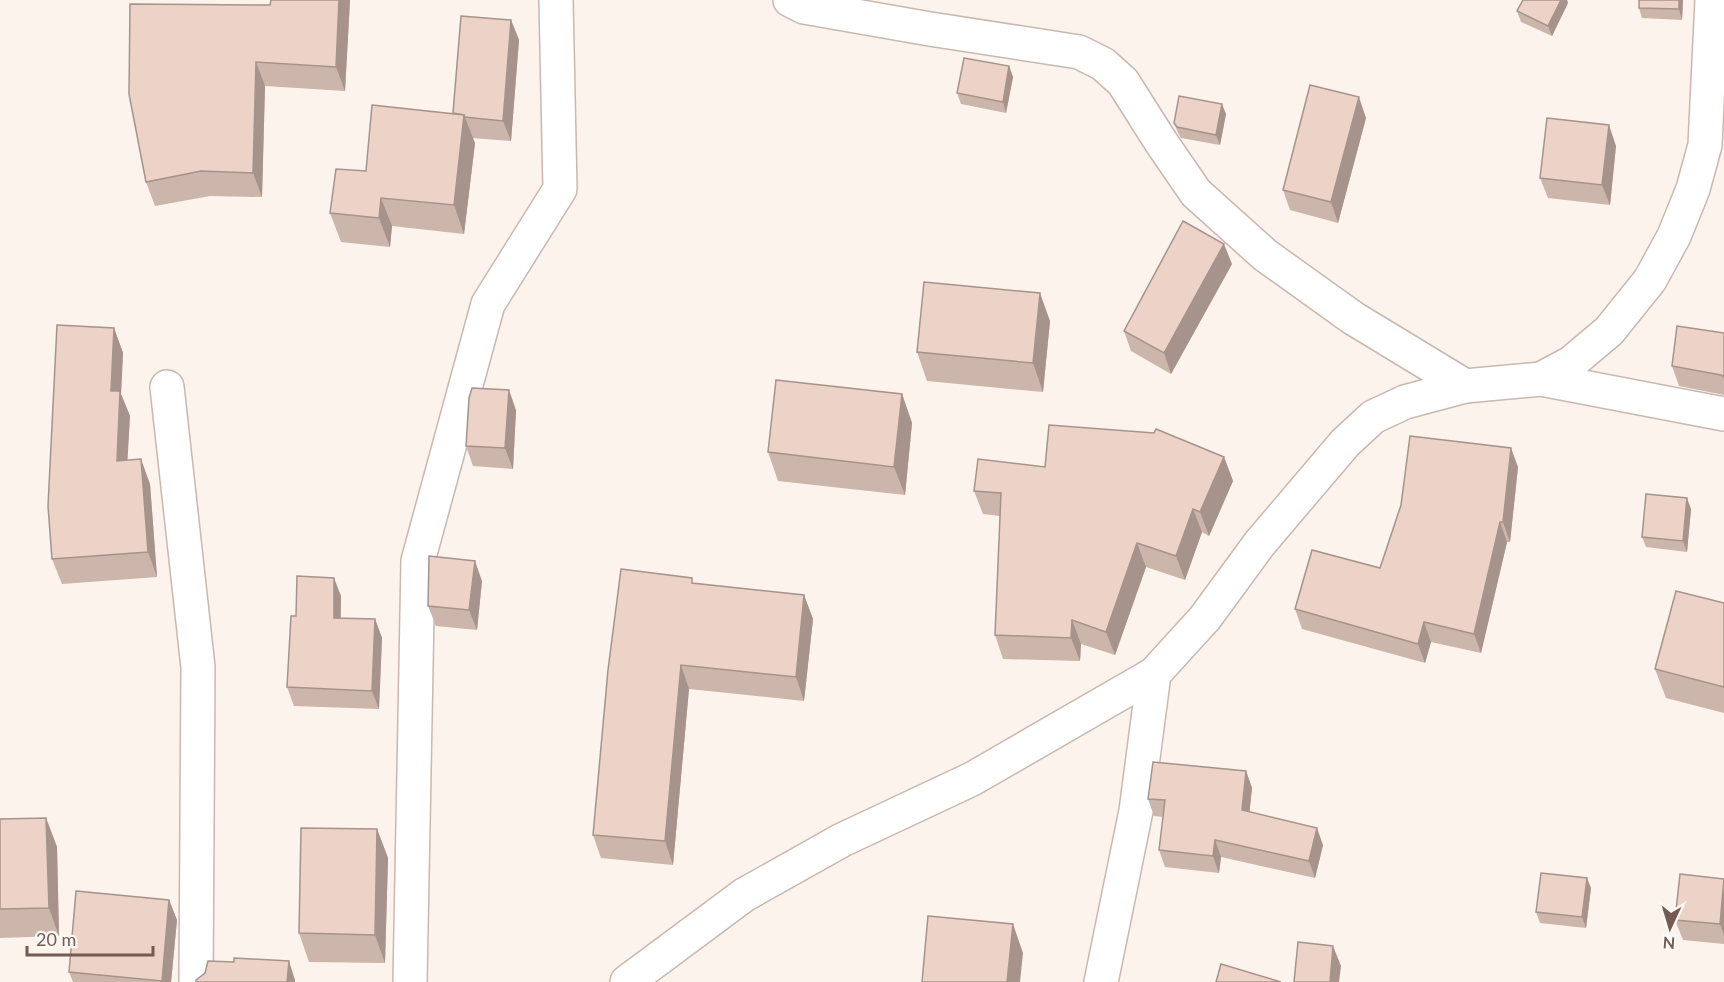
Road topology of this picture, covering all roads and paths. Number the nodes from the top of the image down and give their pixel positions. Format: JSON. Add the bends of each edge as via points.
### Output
{"nodes":[{"id":1,"x":556,"y":0,"type":"edge"},
{"id":2,"x":790,"y":0,"type":"edge"},
{"id":3,"x":1712,"y":0,"type":"edge"},
{"id":4,"x":1541,"y":379,"type":"junction"},
{"id":5,"x":1465,"y":386,"type":"junction"},
{"id":6,"x":167,"y":387,"type":"dead end"},
{"id":7,"x":1724,"y":414,"type":"edge"},
{"id":8,"x":1154,"y":674,"type":"junction"},
{"id":9,"x":195,"y":982,"type":"edge"},
{"id":10,"x":410,"y":982,"type":"edge"},
{"id":11,"x":627,"y":982,"type":"edge"},
{"id":12,"x":1101,"y":982,"type":"edge"}],
"edges":[{"from":1,"to":10,"type":"street","via":[[560,189],[488,304],[418,561]]},
{"from":2,"to":5,"type":"street","via":[[907,25],[1079,52],[1103,64],[1123,82],[1196,193],[1257,247],[1353,318]]},
{"from":3,"to":4,"type":"street","via":[[1705,145],[1674,236],[1650,280],[1609,331],[1570,363]]},
{"from":4,"to":5,"type":"street"},
{"from":4,"to":7,"type":"street"},
{"from":5,"to":8,"type":"street","via":[[1405,402],[1373,417],[1345,443],[1260,543],[1205,618]]},
{"from":6,"to":9,"type":"street","via":[[198,668]]},
{"from":8,"to":11,"type":"street","via":[[972,779],[842,840],[744,895]]},
{"from":8,"to":12,"type":"street","via":[[1136,811]]}]}
